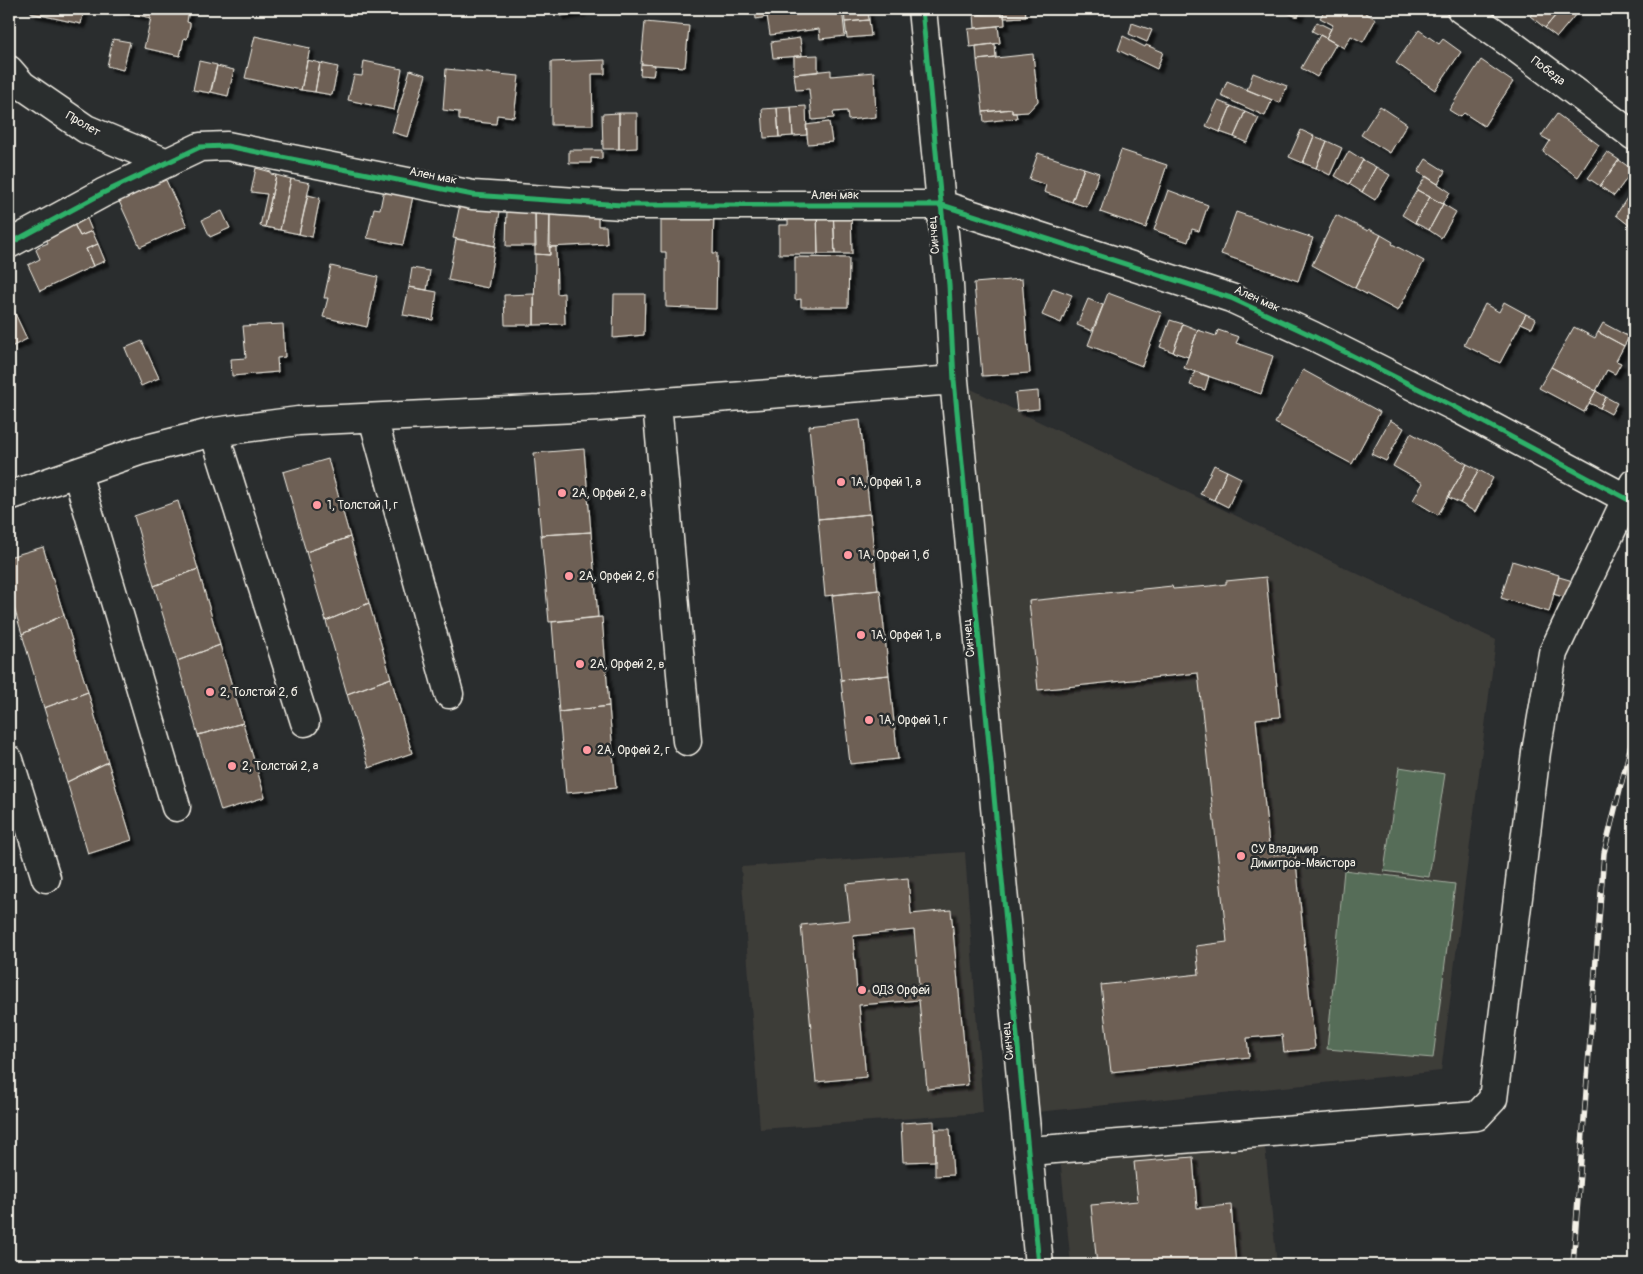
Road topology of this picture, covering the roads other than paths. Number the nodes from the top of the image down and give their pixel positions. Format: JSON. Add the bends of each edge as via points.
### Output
{"nodes":[{"id":1,"x":922,"y":9,"type":"edge"},
{"id":2,"x":1461,"y":9,"type":"edge"},
{"id":3,"x":9,"y":70,"type":"edge"},
{"id":4,"x":1634,"y":136,"type":"edge"},
{"id":5,"x":167,"y":163,"type":"junction"},
{"id":6,"x":942,"y":205,"type":"junction"},
{"id":7,"x":9,"y":244,"type":"edge"},
{"id":8,"x":954,"y":380,"type":"junction"},
{"id":9,"x":657,"y":402,"type":"junction"},
{"id":10,"x":373,"y":418,"type":"junction"},
{"id":11,"x":214,"y":432,"type":"junction"},
{"id":12,"x":77,"y":472,"type":"junction"},
{"id":13,"x":1630,"y":491,"type":"edge"},
{"id":14,"x":9,"y":496,"type":"edge"},
{"id":15,"x":449,"y":694,"type":"dead end"},
{"id":16,"x":306,"y":722,"type":"dead end"},
{"id":17,"x":687,"y":741,"type":"dead end"},
{"id":18,"x":9,"y":760,"type":"edge"},
{"id":19,"x":176,"y":807,"type":"dead end"},
{"id":20,"x":46,"y":878,"type":"dead end"},
{"id":21,"x":1028,"y":1151,"type":"junction"},
{"id":22,"x":1040,"y":1265,"type":"edge"}],
"edges":[{"from":1,"to":6,"type":"street","name":"Синчец"},
{"from":2,"to":4,"type":"street","name":"Победа"},
{"from":3,"to":5,"type":"street","name":"Пролет","via":[[22,85],[86,129]]},
{"from":5,"to":6,"type":"street","name":"Ален мак","via":[[200,147],[227,146],[473,195],[622,205]]},
{"from":5,"to":7,"type":"street","name":"Ален мак","via":[[103,193]]},
{"from":6,"to":8,"type":"street","name":"Синчец"},
{"from":6,"to":13,"type":"street","name":"Ален мак","via":[[1231,298]]},
{"from":8,"to":9,"type":"street"},
{"from":8,"to":21,"type":"street","name":"Синчец"},
{"from":9,"to":10,"type":"street"},
{"from":9,"to":17,"type":"street"},
{"from":10,"to":11,"type":"street","via":[[298,421]]},
{"from":10,"to":15,"type":"street"},
{"from":11,"to":12,"type":"street","via":[[139,451]]},
{"from":11,"to":16,"type":"street"},
{"from":12,"to":14,"type":"street"},
{"from":12,"to":19,"type":"street"},
{"from":13,"to":21,"type":"street","via":[[1553,653],[1536,752],[1493,1099],[1477,1116]]},
{"from":18,"to":20,"type":"street"},
{"from":21,"to":22,"type":"street","name":"Синчец"}]}
